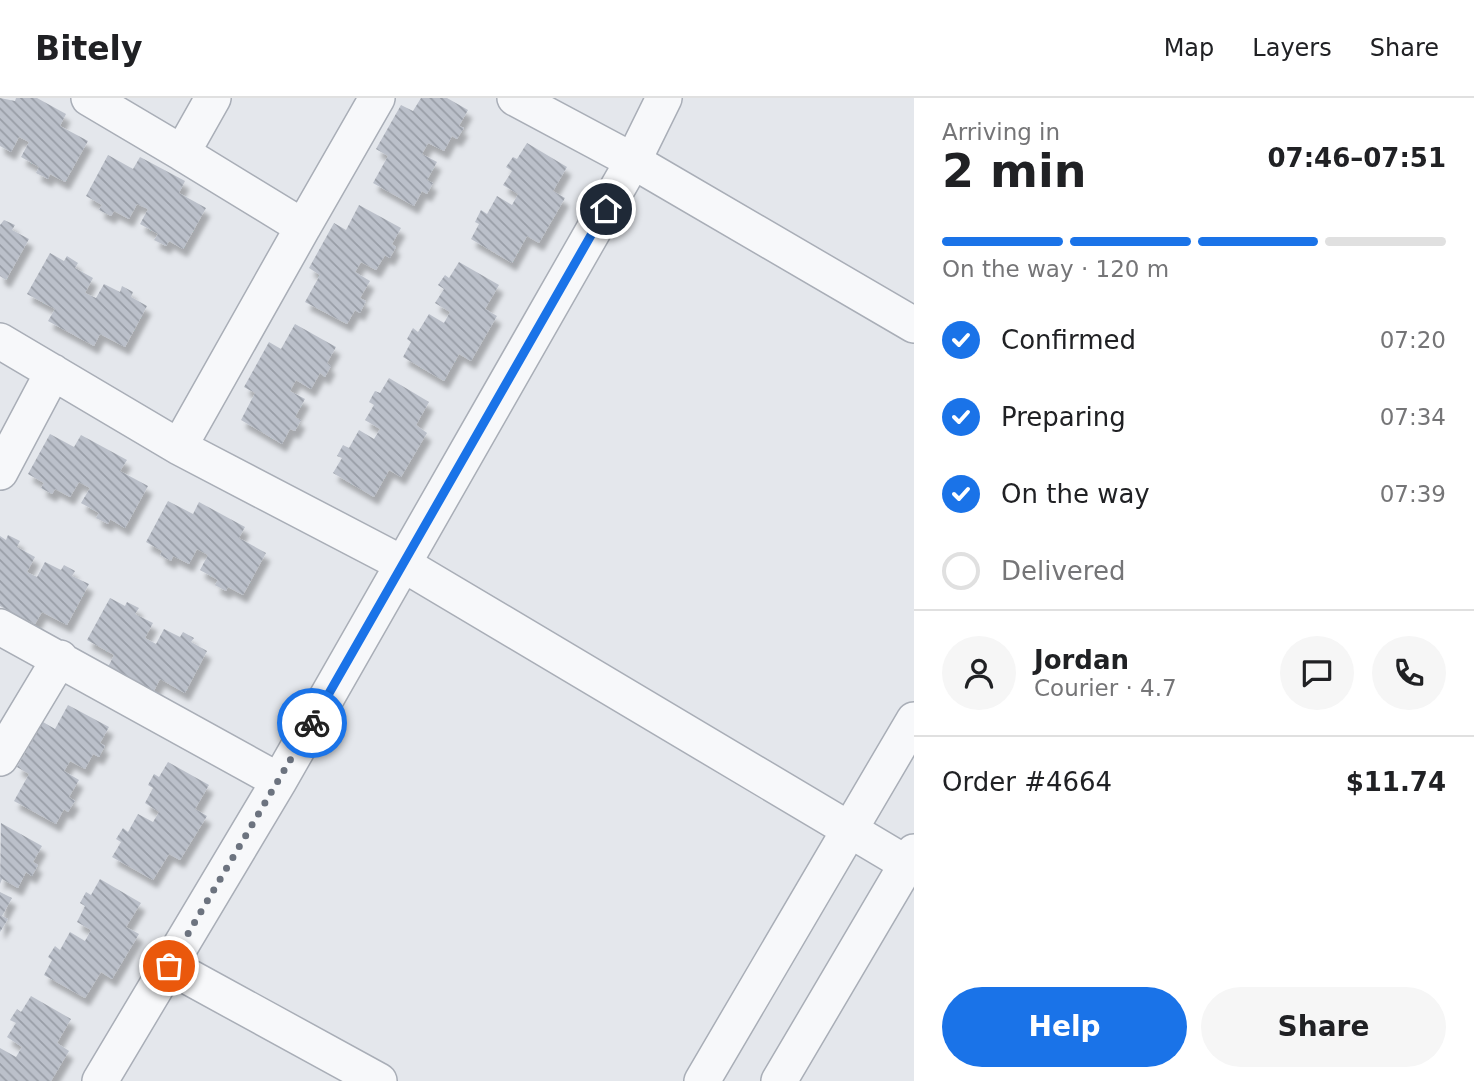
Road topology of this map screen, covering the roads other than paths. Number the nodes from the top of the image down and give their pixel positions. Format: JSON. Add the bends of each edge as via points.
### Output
{"nodes":[{"id":1,"x":89,"y":98,"type":"edge"},
{"id":2,"x":213,"y":98,"type":"edge"},
{"id":3,"x":377,"y":98,"type":"edge"},
{"id":4,"x":515,"y":98,"type":"edge"},
{"id":5,"x":664,"y":98,"type":"edge"},
{"id":6,"x":182,"y":153,"type":"junction"},
{"id":7,"x":633,"y":162,"type":"junction"},
{"id":8,"x":303,"y":228,"type":"junction"},
{"id":9,"x":914,"y":325,"type":"edge"},
{"id":10,"x":0,"y":341,"type":"edge"},
{"id":11,"x":53,"y":373,"type":"junction"},
{"id":12,"x":179,"y":447,"type":"junction"},
{"id":13,"x":0,"y":472,"type":"edge"},
{"id":14,"x":404,"y":564,"type":"junction"},
{"id":15,"x":0,"y":627,"type":"edge"},
{"id":16,"x":60,"y":658,"type":"junction"},
{"id":17,"x":914,"y":720,"type":"edge"},
{"id":18,"x":0,"y":758,"type":"edge"},
{"id":19,"x":279,"y":781,"type":"junction"},
{"id":20,"x":851,"y":830,"type":"junction"},
{"id":21,"x":912,"y":861,"type":"edge"},
{"id":22,"x":169,"y":966,"type":"junction"},
{"id":23,"x":100,"y":1081,"type":"edge"},
{"id":24,"x":379,"y":1081,"type":"edge"},
{"id":25,"x":702,"y":1081,"type":"edge"},
{"id":26,"x":779,"y":1081,"type":"edge"}],
"edges":[{"from":1,"to":6,"type":"street"},
{"from":2,"to":6,"type":"street"},
{"from":3,"to":8,"type":"street"},
{"from":4,"to":7,"type":"street"},
{"from":5,"to":7,"type":"street"},
{"from":6,"to":8,"type":"street"},
{"from":7,"to":9,"type":"street"},
{"from":7,"to":14,"type":"street"},
{"from":8,"to":12,"type":"street"},
{"from":10,"to":11,"type":"street"},
{"from":11,"to":12,"type":"street"},
{"from":11,"to":13,"type":"street"},
{"from":12,"to":14,"type":"street"},
{"from":14,"to":19,"type":"street"},
{"from":14,"to":20,"type":"street"},
{"from":15,"to":16,"type":"street"},
{"from":16,"to":18,"type":"street"},
{"from":16,"to":19,"type":"street"},
{"from":17,"to":20,"type":"street"},
{"from":19,"to":22,"type":"street"},
{"from":20,"to":21,"type":"street"},
{"from":20,"to":25,"type":"street"},
{"from":21,"to":26,"type":"street"},
{"from":22,"to":23,"type":"street"},
{"from":22,"to":24,"type":"street"}]}
